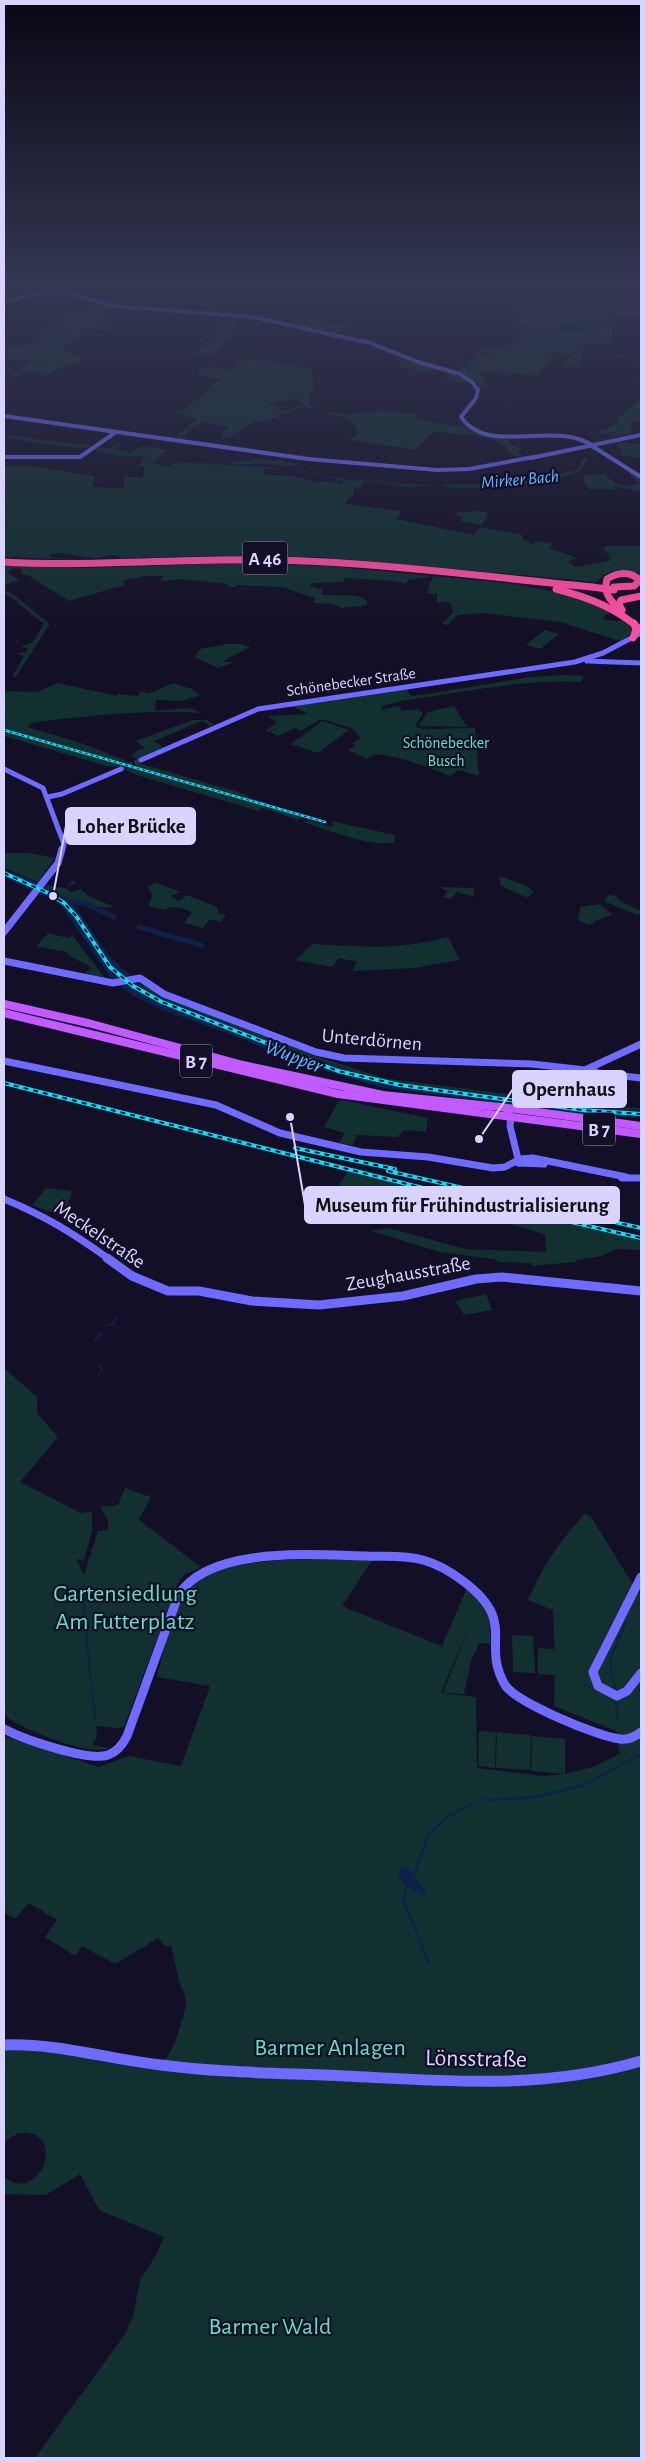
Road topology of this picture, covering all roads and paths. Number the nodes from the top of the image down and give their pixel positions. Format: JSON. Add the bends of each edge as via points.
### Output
{"nodes":[{"id":1,"x":474,"y":401,"type":"edge"},
{"id":2,"x":4,"y":416,"type":"edge"},
{"id":3,"x":116,"y":432,"type":"junction"},
{"id":4,"x":641,"y":433,"type":"edge"},
{"id":5,"x":582,"y":439,"type":"junction"},
{"id":6,"x":601,"y":442,"type":"junction"},
{"id":7,"x":592,"y":445,"type":"junction"},
{"id":8,"x":582,"y":447,"type":"junction"},
{"id":9,"x":598,"y":449,"type":"junction"},
{"id":10,"x":4,"y":457,"type":"edge"},
{"id":11,"x":641,"y":477,"type":"edge"},
{"id":12,"x":4,"y":561,"type":"edge"},
{"id":13,"x":36,"y":563,"type":"junction"},
{"id":14,"x":471,"y":575,"type":"junction"},
{"id":15,"x":641,"y":576,"type":"edge"},
{"id":16,"x":592,"y":586,"type":"junction"},
{"id":17,"x":614,"y":588,"type":"junction"},
{"id":18,"x":641,"y":593,"type":"edge"},
{"id":19,"x":619,"y":611,"type":"junction"},
{"id":20,"x":639,"y":623,"type":"edge"},
{"id":21,"x":641,"y":633,"type":"edge"},
{"id":22,"x":633,"y":638,"type":"junction"},
{"id":23,"x":603,"y":653,"type":"junction"},
{"id":24,"x":586,"y":659,"type":"junction"},
{"id":25,"x":594,"y":661,"type":"junction"},
{"id":26,"x":575,"y":662,"type":"junction"},
{"id":27,"x":609,"y":662,"type":"junction"},
{"id":28,"x":641,"y":663,"type":"edge"},
{"id":29,"x":141,"y":760,"type":"tunnel mouth"},
{"id":30,"x":4,"y":769,"type":"edge"},
{"id":31,"x":121,"y":769,"type":"tunnel mouth"},
{"id":32,"x":48,"y":797,"type":"junction"},
{"id":33,"x":4,"y":932,"type":"edge"},
{"id":34,"x":4,"y":961,"type":"edge"},
{"id":35,"x":4,"y":1004,"type":"edge"},
{"id":36,"x":4,"y":1013,"type":"edge"},
{"id":37,"x":641,"y":1044,"type":"edge"},
{"id":38,"x":4,"y":1061,"type":"edge"},
{"id":39,"x":599,"y":1065,"type":"junction"},
{"id":40,"x":591,"y":1068,"type":"junction"},
{"id":41,"x":616,"y":1075,"type":"junction"},
{"id":42,"x":641,"y":1078,"type":"edge"},
{"id":43,"x":363,"y":1095,"type":"junction"},
{"id":44,"x":500,"y":1107,"type":"junction"},
{"id":45,"x":494,"y":1114,"type":"junction"},
{"id":46,"x":511,"y":1116,"type":"junction"},
{"id":47,"x":510,"y":1126,"type":"junction"},
{"id":48,"x":641,"y":1126,"type":"edge"},
{"id":49,"x":641,"y":1134,"type":"edge"},
{"id":50,"x":517,"y":1162,"type":"junction"},
{"id":51,"x":641,"y":1178,"type":"edge"},
{"id":52,"x":4,"y":1199,"type":"edge"},
{"id":53,"x":641,"y":1291,"type":"edge"},
{"id":54,"x":180,"y":1292,"type":"joint"},
{"id":55,"x":641,"y":1577,"type":"edge"},
{"id":56,"x":641,"y":1674,"type":"edge"},
{"id":57,"x":4,"y":1729,"type":"edge"},
{"id":58,"x":641,"y":1732,"type":"edge"},
{"id":59,"x":4,"y":2045,"type":"edge"},
{"id":60,"x":641,"y":2061,"type":"edge"}],
"edges":[{"from":1,"to":5,"type":"street","via":[[461,418],[473,430],[502,436],[562,435]]},
{"from":2,"to":3,"type":"street"},
{"from":3,"to":8,"type":"street","via":[[308,459],[438,470],[468,469]]},
{"from":3,"to":10,"type":"street","via":[[80,457]]},
{"from":4,"to":6,"type":"street"},
{"from":4,"to":7,"type":"street"},
{"from":5,"to":6,"type":"street"},
{"from":5,"to":7,"type":"street"},
{"from":5,"to":8,"type":"street"},
{"from":6,"to":7,"type":"street"},
{"from":7,"to":8,"type":"street"},
{"from":7,"to":9,"type":"street"},
{"from":8,"to":9,"type":"street"},
{"from":9,"to":11,"type":"street"},
{"from":12,"to":13,"type":"highway","number":"A 46"},
{"from":13,"to":14,"type":"highway","number":"A 46","via":[[272,560]]},
{"from":13,"to":16,"type":"highway","number":"A 46","via":[[286,558],[386,564]]},
{"from":14,"to":16,"type":"highway","number":"A 46"},
{"from":14,"to":19,"type":"highway","via":[[569,592]]},
{"from":15,"to":19,"type":"highway","via":[[619,572],[601,580],[602,596]]},
{"from":16,"to":17,"type":"highway","number":"A 46","bridge":true},
{"from":17,"to":18,"type":"highway","number":"A 46"},
{"from":17,"to":19,"type":"highway","via":[[634,586],[640,580],[625,574],[614,575],[607,580],[607,595]]},
{"from":18,"to":19,"type":"highway","via":[[621,600]]},
{"from":19,"to":20,"type":"highway"},
{"from":20,"to":21,"type":"highway"},
{"from":20,"to":22,"type":"highway"},
{"from":21,"to":22,"type":"street"},
{"from":22,"to":23,"type":"street"},
{"from":23,"to":24,"type":"street","name":"Schönebecker Straße"},
{"from":23,"to":25,"type":"street"},
{"from":23,"to":27,"type":"street","via":[[602,657]]},
{"from":24,"to":25,"type":"street"},
{"from":24,"to":26,"type":"street","name":"Schönebecker Straße"},
{"from":25,"to":26,"type":"street","name":"Schönebecker Straße"},
{"from":25,"to":27,"type":"street"},
{"from":26,"to":29,"type":"street","name":"Schönebecker Straße","via":[[258,709]]},
{"from":27,"to":28,"type":"street"},
{"from":30,"to":32,"type":"street","via":[[35,782]]},
{"from":31,"to":32,"type":"street"},
{"from":32,"to":33,"type":"street","via":[[64,844],[63,854]]},
{"from":34,"to":40,"type":"street","name":"Unterdörnen","via":[[116,983],[138,978],[164,994],[323,1054],[348,1058],[526,1064],[578,1070]]},
{"from":35,"to":43,"type":"main road","number":"B 7"},
{"from":36,"to":43,"type":"main road","number":"B 7","via":[[79,1028],[226,1069]]},
{"from":37,"to":39,"type":"street"},
{"from":38,"to":50,"type":"street","via":[[216,1105],[280,1133],[344,1149],[428,1157],[485,1167],[502,1168]]},
{"from":39,"to":40,"type":"street"},
{"from":39,"to":41,"type":"street","name":"Unterdörnen"},
{"from":40,"to":41,"type":"street","name":"Unterdörnen","via":[[597,1073]]},
{"from":41,"to":42,"type":"street","name":"Unterdörnen"},
{"from":43,"to":44,"type":"main road","number":"B 7"},
{"from":43,"to":45,"type":"main road","number":"B 7","via":[[432,1109]]},
{"from":44,"to":46,"type":"street"},
{"from":44,"to":48,"type":"main road","number":"B 7"},
{"from":45,"to":46,"type":"main road","number":"B 7"},
{"from":45,"to":47,"type":"street"},
{"from":46,"to":47,"type":"street"},
{"from":46,"to":49,"type":"main road","number":"B 7"},
{"from":47,"to":50,"type":"street"},
{"from":50,"to":51,"type":"street","via":[[616,1178]]},
{"from":52,"to":54,"type":"street","name":"Meckelstraße","via":[[34,1210],[67,1229],[142,1282]]},
{"from":53,"to":54,"type":"street","name":"Zeughausstraße","via":[[502,1277],[476,1279],[403,1296],[319,1305],[252,1301],[199,1291]]},
{"from":55,"to":56,"type":"street","via":[[593,1672],[598,1686],[617,1696],[628,1692]]},
{"from":57,"to":58,"type":"street","via":[[24,1738],[96,1757],[111,1754],[122,1746],[127,1736],[178,1596],[187,1583],[202,1573],[235,1563],[309,1554],[415,1558],[439,1566],[476,1591],[491,1606],[496,1621],[499,1673],[512,1693],[526,1702],[614,1738],[632,1738]]},
{"from":59,"to":60,"type":"street","name":"Lönsstraße","via":[[58,2046],[207,2070],[527,2082],[603,2072]]}]}
